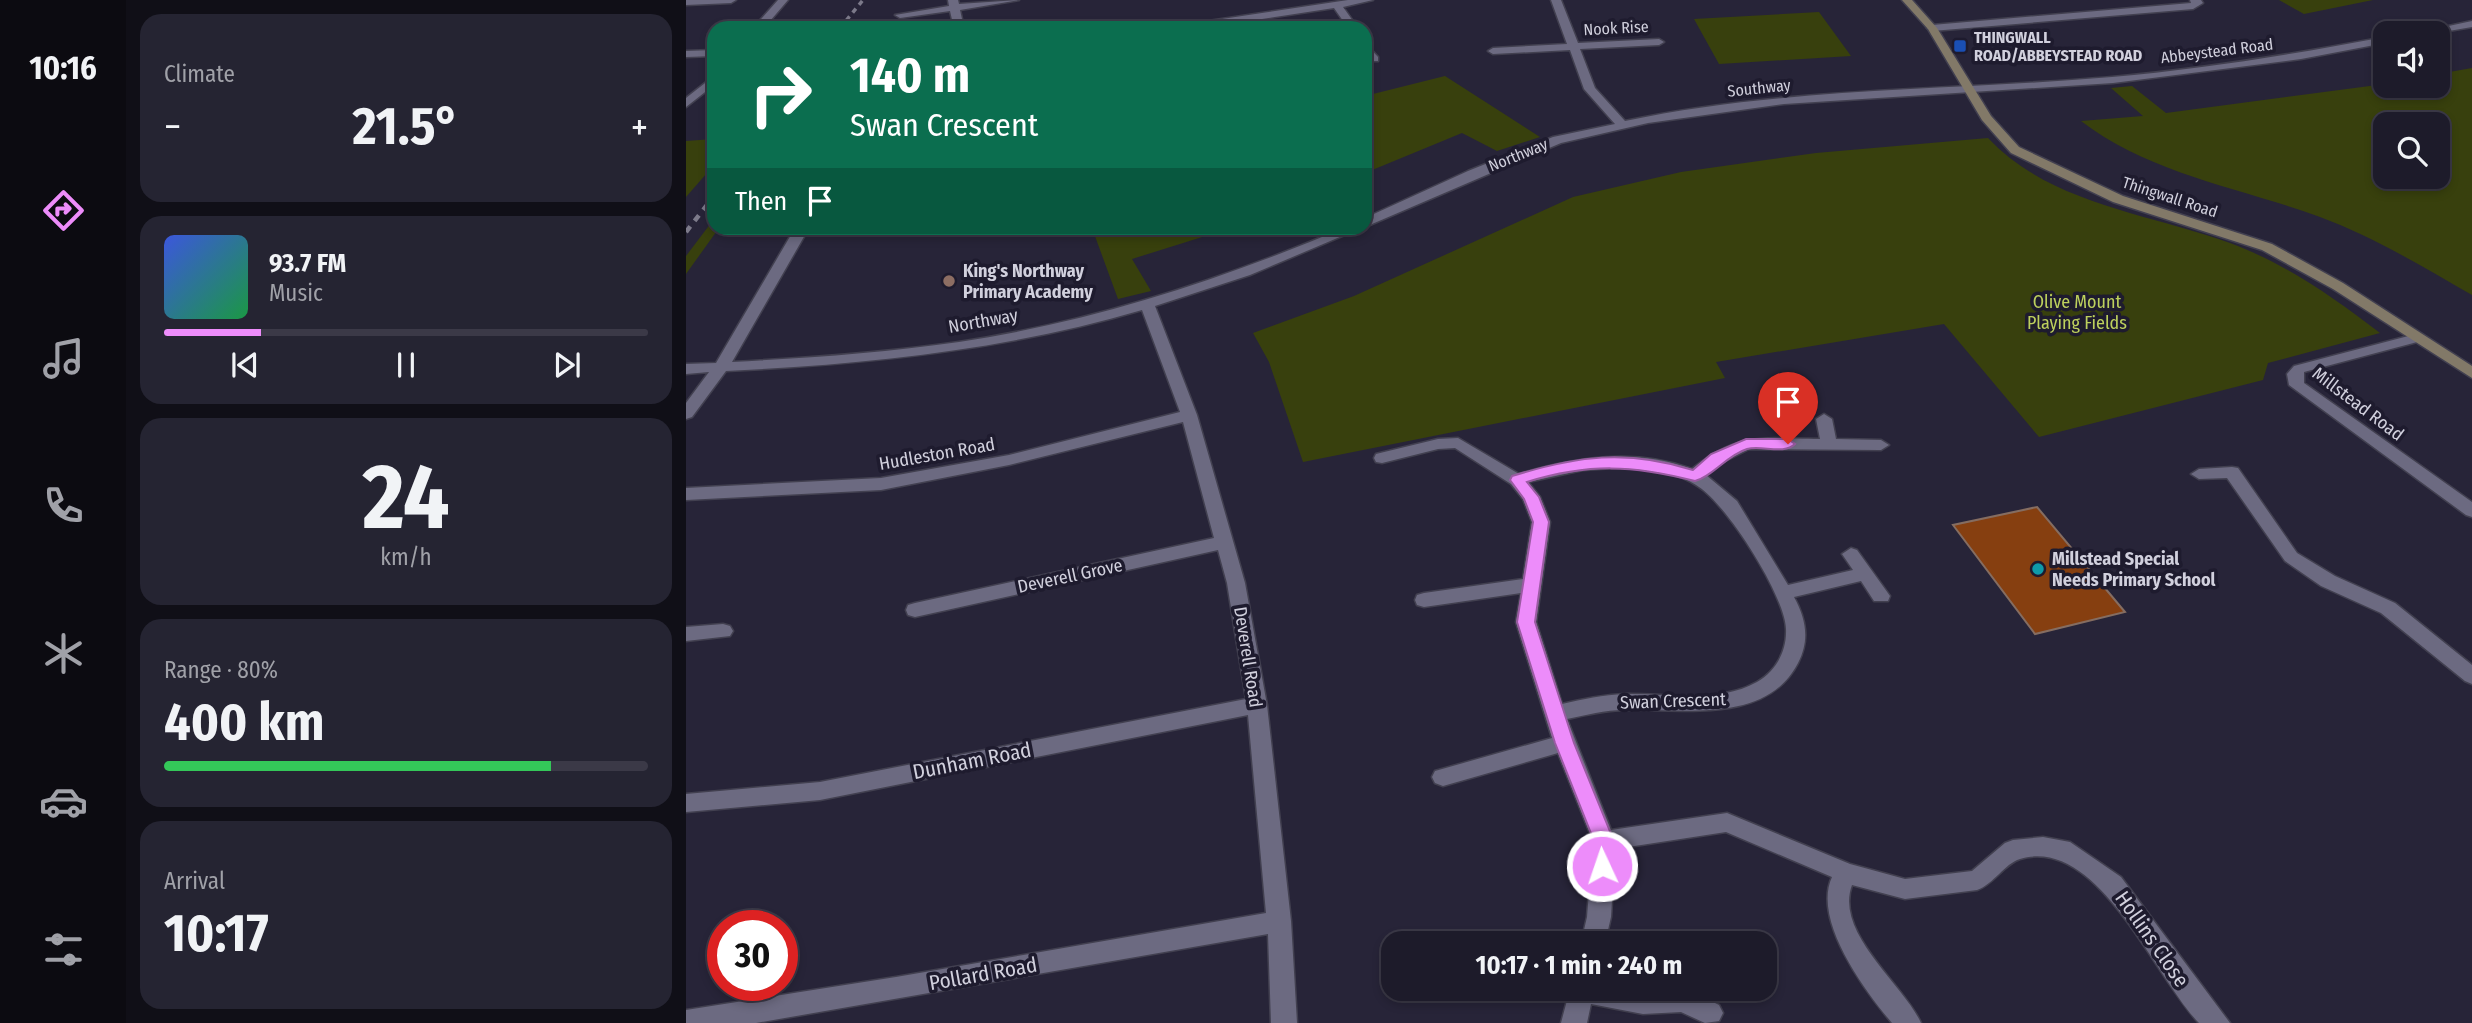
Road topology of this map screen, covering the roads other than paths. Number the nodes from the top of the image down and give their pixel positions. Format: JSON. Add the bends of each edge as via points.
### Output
{"nodes":[{"id":1,"x":732,"y":0,"type":"edge"},
{"id":2,"x":783,"y":0,"type":"edge"},
{"id":3,"x":1014,"y":0,"type":"edge"},
{"id":4,"x":1368,"y":0,"type":"edge"},
{"id":5,"x":1556,"y":0,"type":"edge"},
{"id":6,"x":1907,"y":0,"type":"edge"},
{"id":7,"x":2195,"y":0,"type":"edge"},
{"id":8,"x":686,"y":2,"type":"edge"},
{"id":9,"x":954,"y":4,"type":"edge"},
{"id":10,"x":1338,"y":7,"type":"junction"},
{"id":11,"x":900,"y":16,"type":"dead end"},
{"id":12,"x":764,"y":21,"type":"edge"},
{"id":13,"x":1222,"y":21,"type":"edge"},
{"id":14,"x":1348,"y":21,"type":"edge"},
{"id":15,"x":2472,"y":24,"type":"edge"},
{"id":16,"x":1932,"y":28,"type":"junction"},
{"id":17,"x":2450,"y":28,"type":"edge"},
{"id":18,"x":1659,"y":42,"type":"dead end"},
{"id":19,"x":2373,"y":42,"type":"edge"},
{"id":20,"x":1575,"y":46,"type":"junction"},
{"id":21,"x":1493,"y":51,"type":"dead end"},
{"id":22,"x":707,"y":53,"type":"edge"},
{"id":23,"x":686,"y":54,"type":"edge"},
{"id":24,"x":1372,"y":56,"type":"edge"},
{"id":25,"x":1374,"y":59,"type":"dead end"},
{"id":26,"x":707,"y":85,"type":"edge"},
{"id":27,"x":1967,"y":90,"type":"junction"},
{"id":28,"x":686,"y":104,"type":"edge"},
{"id":29,"x":1622,"y":125,"type":"junction"},
{"id":30,"x":1557,"y":140,"type":"joint"},
{"id":31,"x":1372,"y":220,"type":"edge"},
{"id":32,"x":798,"y":235,"type":"edge"},
{"id":33,"x":1337,"y":235,"type":"edge"},
{"id":34,"x":1147,"y":304,"type":"junction"},
{"id":35,"x":2416,"y":338,"type":"junction"},
{"id":36,"x":721,"y":367,"type":"junction"},
{"id":37,"x":686,"y":369,"type":"edge"},
{"id":38,"x":2472,"y":373,"type":"edge"},
{"id":39,"x":686,"y":414,"type":"edge"},
{"id":40,"x":1189,"y":415,"type":"junction"},
{"id":41,"x":1824,"y":419,"type":"dead end"},
{"id":42,"x":1829,"y":446,"type":"junction"},
{"id":43,"x":1881,"y":446,"type":"dead end"},
{"id":44,"x":2220,"y":455,"type":"dead end"},
{"id":45,"x":1382,"y":458,"type":"dead end"},
{"id":46,"x":2232,"y":472,"type":"junction"},
{"id":47,"x":2199,"y":474,"type":"dead end"},
{"id":48,"x":1695,"y":476,"type":"junction"},
{"id":49,"x":1517,"y":480,"type":"junction"},
{"id":50,"x":686,"y":494,"type":"edge"},
{"id":51,"x":2472,"y":511,"type":"edge"},
{"id":52,"x":1225,"y":542,"type":"junction"},
{"id":53,"x":1851,"y":554,"type":"dead end"},
{"id":54,"x":1866,"y":574,"type":"junction"},
{"id":55,"x":1531,"y":585,"type":"junction"},
{"id":56,"x":1782,"y":593,"type":"junction"},
{"id":57,"x":1881,"y":596,"type":"dead end"},
{"id":58,"x":1424,"y":600,"type":"dead end"},
{"id":59,"x":915,"y":610,"type":"dead end"},
{"id":60,"x":723,"y":631,"type":"dead end"},
{"id":61,"x":686,"y":634,"type":"edge"},
{"id":62,"x":2472,"y":676,"type":"edge"},
{"id":63,"x":1257,"y":705,"type":"junction"},
{"id":64,"x":1555,"y":713,"type":"junction"},
{"id":65,"x":1564,"y":743,"type":"junction"},
{"id":66,"x":1443,"y":777,"type":"dead end"},
{"id":67,"x":686,"y":803,"type":"edge"},
{"id":68,"x":1604,"y":841,"type":"junction"},
{"id":69,"x":1847,"y":873,"type":"junction"},
{"id":70,"x":1279,"y":921,"type":"junction"},
{"id":71,"x":1595,"y":931,"type":"edge"},
{"id":72,"x":1579,"y":1001,"type":"edge"},
{"id":73,"x":1693,"y":1001,"type":"edge"},
{"id":74,"x":1710,"y":1013,"type":"dead end"},
{"id":75,"x":686,"y":1022,"type":"edge"},
{"id":76,"x":1284,"y":1023,"type":"edge"},
{"id":77,"x":1574,"y":1023,"type":"edge"},
{"id":78,"x":1908,"y":1023,"type":"edge"},
{"id":79,"x":2217,"y":1023,"type":"edge"}],
"edges":[{"from":1,"to":8,"type":"street"},
{"from":2,"to":12,"type":"street"},
{"from":3,"to":9,"type":"street"},
{"from":4,"to":10,"type":"street"},
{"from":5,"to":20,"type":"street","name":"Nook Rise"},
{"from":6,"to":16,"type":"street","name":"Thingwall Road"},
{"from":7,"to":16,"type":"street","via":[[2198,3],[2193,6]]},
{"from":9,"to":11,"type":"street"},
{"from":10,"to":13,"type":"street"},
{"from":10,"to":14,"type":"street"},
{"from":15,"to":17,"type":"street"},
{"from":16,"to":27,"type":"street","name":"Thingwall Road"},
{"from":18,"to":20,"type":"street","name":"Nook Rise"},
{"from":19,"to":27,"type":"street","name":"Abbeystead Road","via":[[2113,80]]},
{"from":20,"to":21,"type":"street","name":"Nook Rise"},
{"from":20,"to":29,"type":"street","name":"Nook Rise","via":[[1590,89]]},
{"from":22,"to":23,"type":"street"},
{"from":24,"to":25,"type":"street"},
{"from":26,"to":28,"type":"street"},
{"from":27,"to":29,"type":"street","name":"Southway","via":[[1784,100]]},
{"from":27,"to":35,"type":"street","name":"Thingwall Road","via":[[2015,149],[2118,199],[2267,247],[2338,286]]},
{"from":29,"to":30,"type":"street","name":"Southway"},
{"from":30,"to":31,"type":"street","name":"Northway"},
{"from":32,"to":36,"type":"street"},
{"from":33,"to":34,"type":"street","name":"Northway","via":[[1229,280]]},
{"from":34,"to":36,"type":"street","name":"Northway","via":[[1074,324],[904,354]]},
{"from":34,"to":40,"type":"street","name":"Deverell Road"},
{"from":35,"to":38,"type":"street","name":"Thingwall Road"},
{"from":35,"to":51,"type":"street","name":"Millstead Road","via":[[2299,369],[2297,385]]},
{"from":36,"to":37,"type":"street","name":"Northway"},
{"from":36,"to":39,"type":"street"},
{"from":40,"to":50,"type":"street","name":"Hudleston Road","via":[[1009,460],[881,484]]},
{"from":40,"to":52,"type":"street","name":"Deverell Road"},
{"from":41,"to":42,"type":"street"},
{"from":42,"to":43,"type":"street"},
{"from":42,"to":48,"type":"street","via":[[1746,444],[1717,458]]},
{"from":44,"to":46,"type":"street"},
{"from":45,"to":49,"type":"street","via":[[1410,458],[1458,443]]},
{"from":46,"to":47,"type":"street"},
{"from":46,"to":62,"type":"street","via":[[2291,557],[2328,581],[2388,608]]},
{"from":48,"to":49,"type":"street","name":"Swan Crescent","via":[[1666,467],[1601,461],[1564,465]]},
{"from":48,"to":56,"type":"street","name":"Swan Crescent","via":[[1731,504]]},
{"from":49,"to":55,"type":"street","via":[[1531,497],[1541,522]]},
{"from":52,"to":59,"type":"street","name":"Deverell Grove"},
{"from":52,"to":63,"type":"street","name":"Deverell Road"},
{"from":53,"to":54,"type":"street"},
{"from":54,"to":56,"type":"street"},
{"from":54,"to":57,"type":"street"},
{"from":55,"to":58,"type":"street"},
{"from":55,"to":64,"type":"street","via":[[1526,622]]},
{"from":56,"to":64,"type":"street","name":"Swan Crescent","via":[[1796,623],[1793,648],[1786,669],[1765,687],[1741,699],[1608,703]]},
{"from":60,"to":61,"type":"street"},
{"from":63,"to":67,"type":"street","name":"Dunham Road","via":[[820,791]]},
{"from":63,"to":70,"type":"street","name":"Deverell Road"},
{"from":64,"to":65,"type":"street"},
{"from":65,"to":66,"type":"street"},
{"from":65,"to":68,"type":"street"},
{"from":68,"to":69,"type":"street","name":"Hollins Close","via":[[1727,822]]},
{"from":68,"to":71,"type":"street"},
{"from":69,"to":78,"type":"street","via":[[1839,888],[1844,929],[1886,999]]},
{"from":69,"to":79,"type":"street","name":"Hollins Close","via":[[1905,889],[1939,887],[1977,880],[2013,850],[2043,847],[2070,852],[2113,884]]},
{"from":70,"to":75,"type":"street","name":"Pollard Road"},
{"from":70,"to":76,"type":"street","name":"Deverell Road"},
{"from":72,"to":77,"type":"street"},
{"from":73,"to":74,"type":"street"}]}
